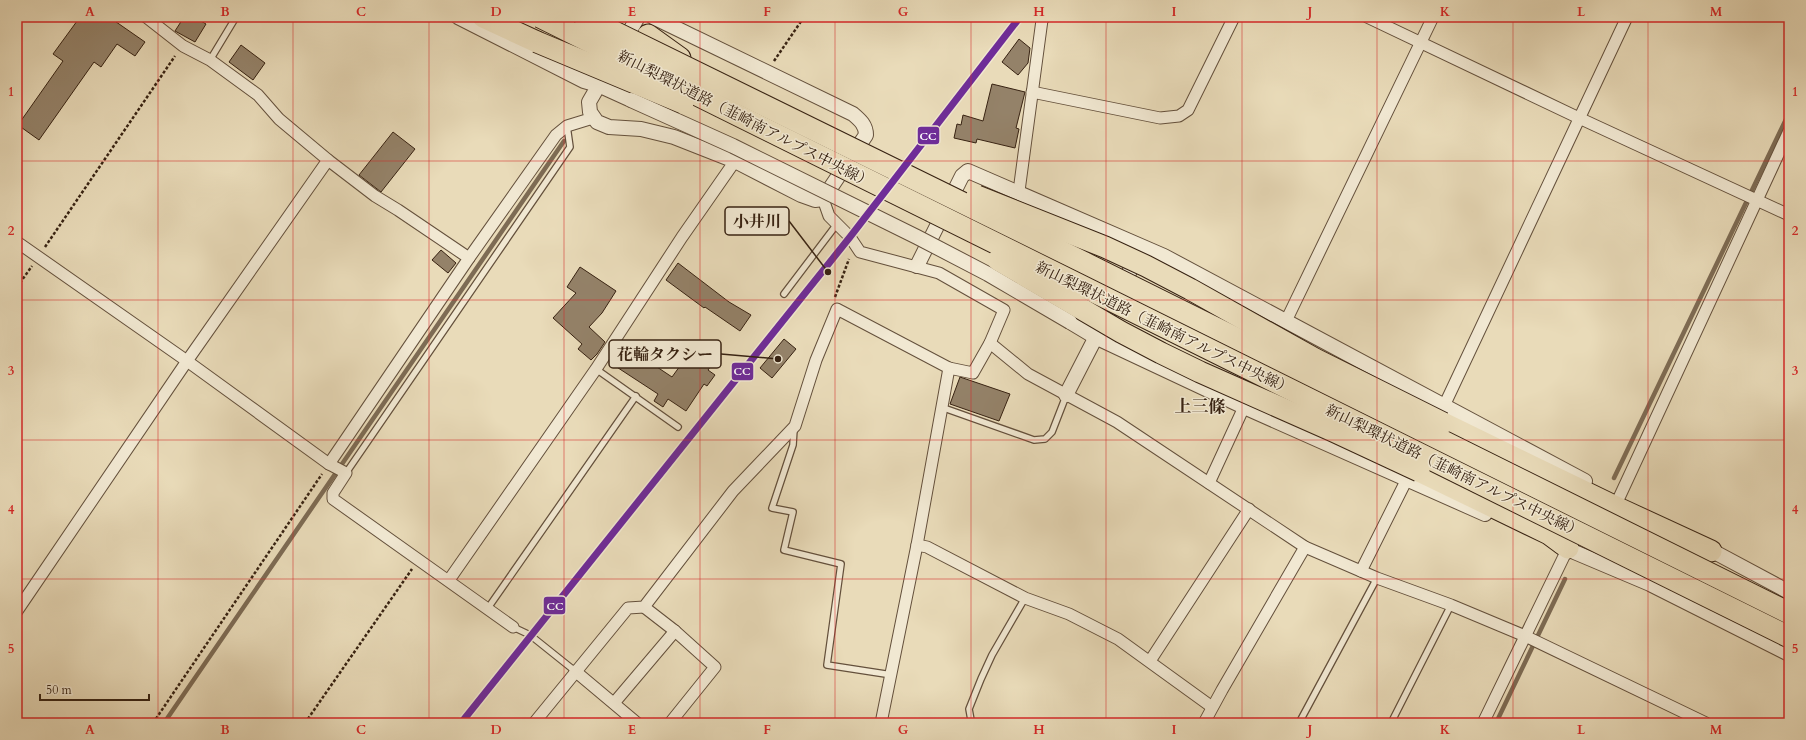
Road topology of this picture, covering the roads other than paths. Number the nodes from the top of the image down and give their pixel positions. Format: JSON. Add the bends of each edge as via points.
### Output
{"nodes":[{"id":1,"x":146,"y":17,"type":"edge"},
{"id":2,"x":236,"y":17,"type":"edge"},
{"id":3,"x":458,"y":17,"type":"edge"},
{"id":4,"x":484,"y":17,"type":"edge"},
{"id":5,"x":540,"y":17,"type":"edge"},
{"id":6,"x":584,"y":17,"type":"edge"},
{"id":7,"x":617,"y":17,"type":"edge"},
{"id":8,"x":638,"y":17,"type":"edge"},
{"id":9,"x":653,"y":17,"type":"edge"},
{"id":10,"x":1045,"y":17,"type":"edge"},
{"id":11,"x":1234,"y":17,"type":"edge"},
{"id":12,"x":1367,"y":17,"type":"edge"},
{"id":13,"x":1433,"y":17,"type":"edge"},
{"id":14,"x":1627,"y":17,"type":"edge"},
{"id":15,"x":1420,"y":43,"type":"junction"},
{"id":16,"x":210,"y":60,"type":"junction"},
{"id":17,"x":710,"y":79,"type":"junction"},
{"id":18,"x":598,"y":85,"type":"junction"},
{"id":19,"x":1032,"y":92,"type":"junction"},
{"id":20,"x":731,"y":112,"type":"junction"},
{"id":21,"x":593,"y":118,"type":"junction"},
{"id":22,"x":1579,"y":118,"type":"junction"},
{"id":23,"x":567,"y":126,"type":"junction"},
{"id":24,"x":1789,"y":130,"type":"edge"},
{"id":25,"x":809,"y":140,"type":"junction"},
{"id":26,"x":328,"y":160,"type":"junction"},
{"id":27,"x":735,"y":160,"type":"junction"},
{"id":28,"x":1019,"y":192,"type":"junction"},
{"id":29,"x":1755,"y":198,"type":"junction"},
{"id":30,"x":823,"y":199,"type":"junction"},
{"id":31,"x":1789,"y":215,"type":"edge"},
{"id":32,"x":837,"y":224,"type":"junction"},
{"id":33,"x":17,"y":242,"type":"edge"},
{"id":34,"x":1142,"y":246,"type":"junction"},
{"id":35,"x":469,"y":258,"type":"junction"},
{"id":36,"x":917,"y":266,"type":"junction"},
{"id":37,"x":784,"y":294,"type":"dead end"},
{"id":38,"x":1286,"y":321,"type":"junction"},
{"id":39,"x":1095,"y":337,"type":"junction"},
{"id":40,"x":990,"y":343,"type":"junction"},
{"id":41,"x":187,"y":361,"type":"junction"},
{"id":42,"x":948,"y":368,"type":"junction"},
{"id":43,"x":596,"y":369,"type":"junction"},
{"id":44,"x":1066,"y":395,"type":"junction"},
{"id":45,"x":636,"y":396,"type":"junction"},
{"id":46,"x":942,"y":407,"type":"junction"},
{"id":47,"x":1244,"y":407,"type":"junction"},
{"id":48,"x":1444,"y":414,"type":"junction"},
{"id":49,"x":795,"y":426,"type":"junction"},
{"id":50,"x":678,"y":427,"type":"dead end"},
{"id":51,"x":329,"y":464,"type":"junction"},
{"id":52,"x":346,"y":474,"type":"junction"},
{"id":53,"x":1413,"y":475,"type":"junction"},
{"id":54,"x":1209,"y":483,"type":"junction"},
{"id":55,"x":1619,"y":504,"type":"junction"},
{"id":56,"x":1248,"y":509,"type":"junction"},
{"id":57,"x":917,"y":545,"type":"junction"},
{"id":58,"x":1305,"y":547,"type":"junction"},
{"id":59,"x":1568,"y":548,"type":"junction"},
{"id":60,"x":1711,"y":551,"type":"joint"},
{"id":61,"x":1361,"y":571,"type":"junction"},
{"id":62,"x":1378,"y":578,"type":"junction"},
{"id":63,"x":449,"y":580,"type":"junction"},
{"id":64,"x":1789,"y":592,"type":"edge"},
{"id":65,"x":1025,"y":598,"type":"junction"},
{"id":66,"x":1451,"y":605,"type":"junction"},
{"id":67,"x":488,"y":608,"type":"junction"},
{"id":68,"x":644,"y":608,"type":"junction"},
{"id":69,"x":17,"y":610,"type":"edge"},
{"id":70,"x":1789,"y":613,"type":"edge"},
{"id":71,"x":513,"y":627,"type":"joint"},
{"id":72,"x":675,"y":631,"type":"junction"},
{"id":73,"x":1527,"y":637,"type":"junction"},
{"id":74,"x":1789,"y":637,"type":"edge"},
{"id":75,"x":1789,"y":654,"type":"edge"},
{"id":76,"x":1150,"y":661,"type":"junction"},
{"id":77,"x":575,"y":671,"type":"junction"},
{"id":78,"x":892,"y":675,"type":"junction"},
{"id":79,"x":614,"y":703,"type":"junction"},
{"id":80,"x":1212,"y":707,"type":"junction"},
{"id":81,"x":534,"y":723,"type":"edge"},
{"id":82,"x":637,"y":723,"type":"edge"},
{"id":83,"x":670,"y":723,"type":"edge"},
{"id":84,"x":881,"y":723,"type":"edge"},
{"id":85,"x":969,"y":723,"type":"edge"},
{"id":86,"x":1204,"y":723,"type":"edge"},
{"id":87,"x":1299,"y":723,"type":"edge"},
{"id":88,"x":1391,"y":723,"type":"edge"},
{"id":89,"x":1484,"y":723,"type":"edge"},
{"id":90,"x":1706,"y":723,"type":"edge"}],
"edges":[{"from":1,"to":16,"type":"street","via":[[182,46]]},
{"from":2,"to":16,"type":"lane"},
{"from":3,"to":18,"type":"street","via":[[584,81]]},
{"from":4,"to":20,"type":"highway","bridge":true,"via":[[537,42],[691,106]]},
{"from":5,"to":20,"type":"highway","name":"新山梨環状道路（韮崎南アルプス中央線）","bridge":true},
{"from":6,"to":17,"type":"highway","name":"新山梨環状道路（韮崎南アルプス中央線）","bridge":true},
{"from":7,"to":17,"type":"highway","bridge":true,"via":[[648,35]]},
{"from":8,"to":18,"type":"street"},
{"from":9,"to":30,"type":"street","via":[[853,114],[860,120],[866,129],[866,135]]},
{"from":10,"to":19,"type":"street","via":[[1042,20]]},
{"from":11,"to":19,"type":"street","via":[[1188,110],[1179,116],[1160,118]]},
{"from":12,"to":15,"type":"street"},
{"from":13,"to":15,"type":"street"},
{"from":14,"to":22,"type":"street"},
{"from":15,"to":22,"type":"street"},
{"from":15,"to":38,"type":"street"},
{"from":16,"to":26,"type":"street","via":[[258,95],[279,119]]},
{"from":17,"to":25,"type":"highway","name":"新山梨環状道路（韮崎南アルプス中央線）","bridge":true},
{"from":18,"to":21,"type":"street","via":[[589,102]]},
{"from":18,"to":39,"type":"street","bridge":true,"via":[[733,146],[910,233],[988,274]]},
{"from":19,"to":28,"type":"street"},
{"from":20,"to":25,"type":"highway","name":"新山梨環状道路（韮崎南アルプス中央線）","bridge":true},
{"from":21,"to":23,"type":"street"},
{"from":21,"to":27,"type":"street","via":[[602,125],[641,129],[674,137]]},
{"from":22,"to":29,"type":"street"},
{"from":22,"to":48,"type":"street"},
{"from":23,"to":35,"type":"street","via":[[556,135]]},
{"from":23,"to":52,"type":"lane","via":[[570,147]]},
{"from":24,"to":29,"type":"street"},
{"from":25,"to":48,"type":"highway","bridge":true,"via":[[1104,247],[1146,266],[1315,358]]},
{"from":25,"to":53,"type":"highway","bridge":true,"via":[[1121,332],[1200,372],[1313,422]]},
{"from":25,"to":70,"type":"highway","name":"新山梨環状道路（韮崎南アルプス中央線）","bridge":true,"via":[[1085,263]]},
{"from":25,"to":74,"type":"highway","name":"新山梨環状道路（韮崎南アルプス中央線）","bridge":true},
{"from":26,"to":35,"type":"street","via":[[375,196]]},
{"from":26,"to":41,"type":"street"},
{"from":27,"to":30,"type":"street","via":[[801,195],[815,200]]},
{"from":27,"to":43,"type":"street"},
{"from":28,"to":34,"type":"street"},
{"from":28,"to":36,"type":"street","via":[[968,171],[962,176]]},
{"from":29,"to":31,"type":"street"},
{"from":29,"to":55,"type":"street"},
{"from":30,"to":32,"type":"street","via":[[827,212]]},
{"from":32,"to":36,"type":"street","via":[[860,252]]},
{"from":32,"to":37,"type":"lane"},
{"from":33,"to":41,"type":"street"},
{"from":34,"to":38,"type":"street"},
{"from":34,"to":39,"type":"street"},
{"from":35,"to":51,"type":"street"},
{"from":36,"to":40,"type":"street","via":[[939,273],[1004,310]]},
{"from":38,"to":48,"type":"street"},
{"from":39,"to":44,"type":"street"},
{"from":39,"to":47,"type":"street"},
{"from":40,"to":42,"type":"street","via":[[973,373]]},
{"from":40,"to":44,"type":"street","via":[[1028,374]]},
{"from":41,"to":51,"type":"street"},
{"from":41,"to":69,"type":"street"},
{"from":42,"to":46,"type":"street"},
{"from":42,"to":49,"type":"street","via":[[836,309],[816,360]]},
{"from":43,"to":45,"type":"lane"},
{"from":43,"to":63,"type":"street"},
{"from":44,"to":46,"type":"lane","via":[[1052,432],[1046,439],[1034,440]]},
{"from":44,"to":54,"type":"street","via":[[1117,422]]},
{"from":45,"to":50,"type":"lane"},
{"from":45,"to":67,"type":"lane"},
{"from":46,"to":57,"type":"street"},
{"from":47,"to":53,"type":"street"},
{"from":47,"to":54,"type":"street"},
{"from":48,"to":55,"type":"highway"},
{"from":49,"to":68,"type":"street","via":[[733,491]]},
{"from":49,"to":78,"type":"lane","via":[[793,445],[772,508],[793,512],[784,550],[841,564],[827,665]]},
{"from":51,"to":52,"type":"street"},
{"from":52,"to":63,"type":"street","via":[[332,493],[333,498]]},
{"from":53,"to":59,"type":"highway","via":[[1549,534]]},
{"from":53,"to":61,"type":"street"},
{"from":54,"to":56,"type":"street"},
{"from":55,"to":60,"type":"highway"},
{"from":56,"to":58,"type":"street"},
{"from":56,"to":76,"type":"street"},
{"from":57,"to":65,"type":"street","via":[[927,547]]},
{"from":57,"to":78,"type":"street"},
{"from":58,"to":61,"type":"street"},
{"from":58,"to":80,"type":"street"},
{"from":59,"to":73,"type":"street"},
{"from":59,"to":75,"type":"street","via":[[1650,584]]},
{"from":60,"to":64,"type":"street"},
{"from":61,"to":62,"type":"street"},
{"from":62,"to":66,"type":"street"},
{"from":62,"to":87,"type":"lane"},
{"from":63,"to":67,"type":"street"},
{"from":65,"to":76,"type":"street","via":[[1069,614],[1118,639]]},
{"from":65,"to":85,"type":"lane","via":[[981,679],[969,709]]},
{"from":66,"to":73,"type":"street"},
{"from":66,"to":88,"type":"lane"},
{"from":67,"to":71,"type":"street"},
{"from":68,"to":72,"type":"street"},
{"from":68,"to":77,"type":"street","via":[[628,608]]},
{"from":71,"to":77,"type":"lane","via":[[530,635]]},
{"from":72,"to":79,"type":"street"},
{"from":72,"to":83,"type":"street","via":[[715,667]]},
{"from":73,"to":89,"type":"street"},
{"from":73,"to":90,"type":"street"},
{"from":76,"to":80,"type":"street"},
{"from":77,"to":79,"type":"street"},
{"from":77,"to":81,"type":"street"},
{"from":78,"to":84,"type":"street"},
{"from":79,"to":82,"type":"street"},
{"from":80,"to":86,"type":"street"}]}
